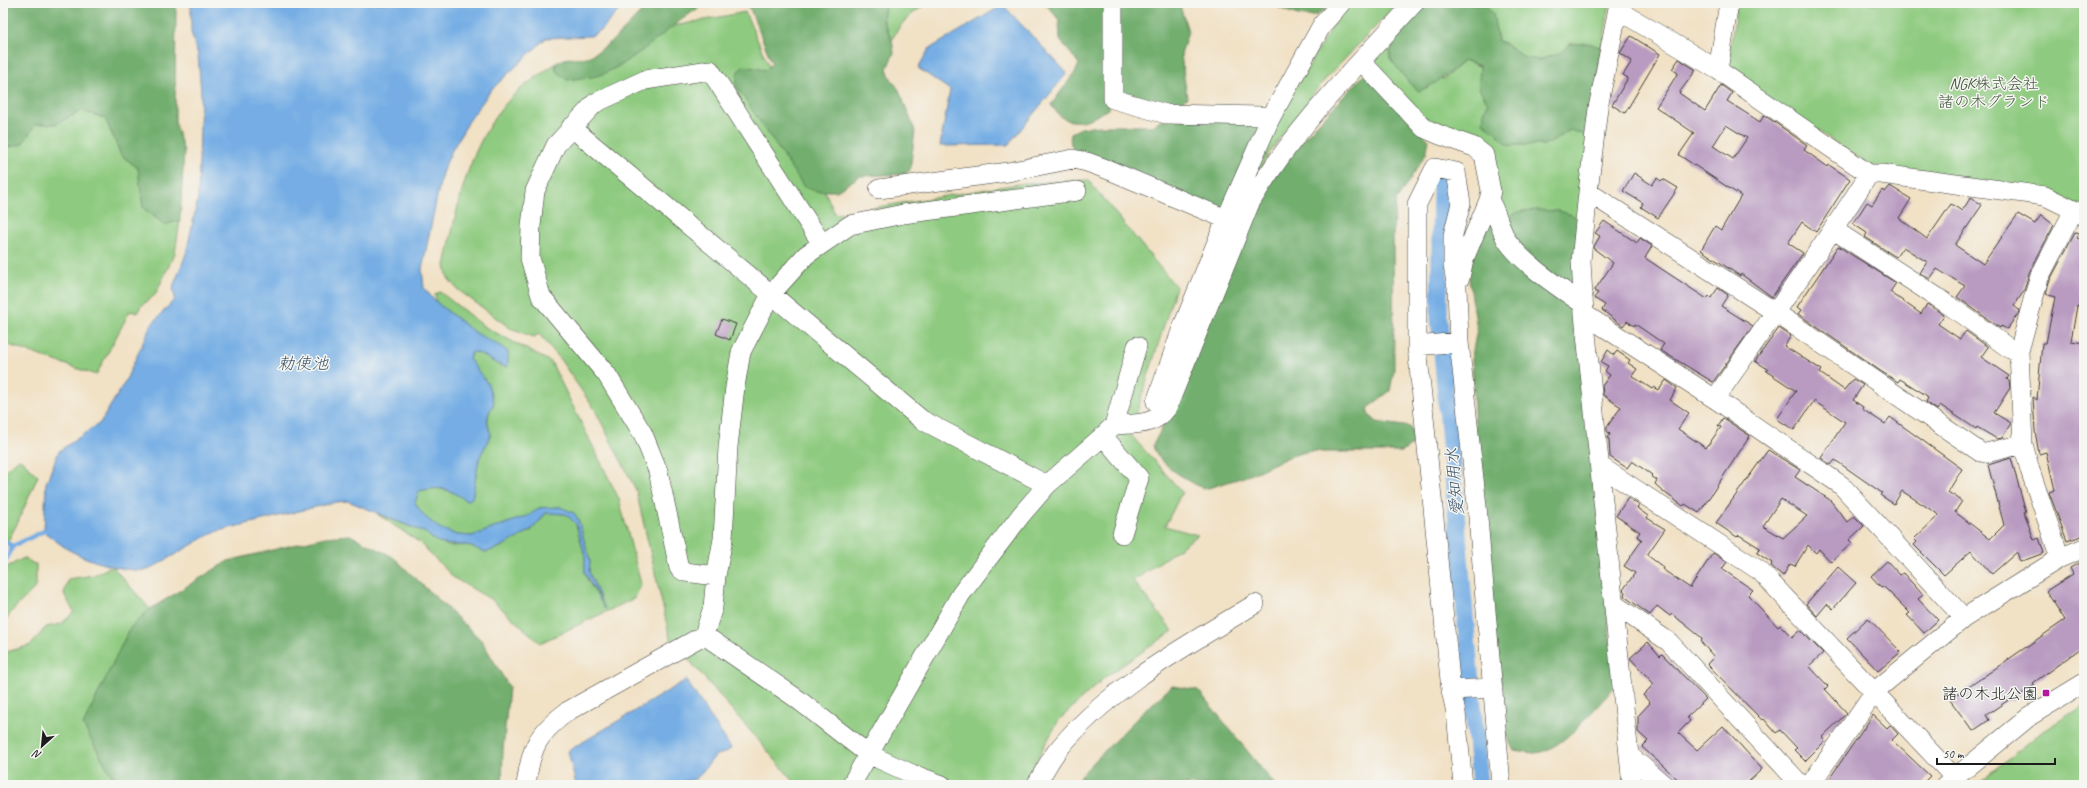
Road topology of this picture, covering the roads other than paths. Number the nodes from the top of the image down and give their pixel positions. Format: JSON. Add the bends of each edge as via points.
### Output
{"nodes":[{"id":1,"x":1113,"y":3,"type":"edge"},
{"id":2,"x":1341,"y":3,"type":"edge"},
{"id":3,"x":1414,"y":3,"type":"edge"},
{"id":4,"x":1730,"y":3,"type":"edge"},
{"id":5,"x":1618,"y":6,"type":"edge"},
{"id":6,"x":1361,"y":61,"type":"junction"},
{"id":7,"x":1718,"y":70,"type":"junction"},
{"id":8,"x":1270,"y":118,"type":"junction"},
{"id":9,"x":571,"y":127,"type":"junction"},
{"id":10,"x":1869,"y":174,"type":"junction"},
{"id":11,"x":879,"y":189,"type":"dead end"},
{"id":12,"x":1077,"y":191,"type":"dead end"},
{"id":13,"x":1588,"y":192,"type":"junction"},
{"id":14,"x":1489,"y":200,"type":"junction"},
{"id":15,"x":2079,"y":212,"type":"edge"},
{"id":16,"x":1226,"y":219,"type":"junction"},
{"id":17,"x":1834,"y":230,"type":"junction"},
{"id":18,"x":822,"y":244,"type":"junction"},
{"id":19,"x":1457,"y":288,"type":"junction"},
{"id":20,"x":771,"y":294,"type":"junction"},
{"id":21,"x":1583,"y":309,"type":"junction"},
{"id":22,"x":1775,"y":312,"type":"junction"},
{"id":23,"x":1457,"y":342,"type":"junction"},
{"id":24,"x":1137,"y":346,"type":"dead end"},
{"id":25,"x":1417,"y":346,"type":"junction"},
{"id":26,"x":2019,"y":351,"type":"junction"},
{"id":27,"x":1715,"y":398,"type":"junction"},
{"id":28,"x":1109,"y":430,"type":"junction"},
{"id":29,"x":2023,"y":444,"type":"junction"},
{"id":30,"x":1600,"y":466,"type":"junction"},
{"id":31,"x":1047,"y":485,"type":"junction"},
{"id":32,"x":1122,"y":534,"type":"dead end"},
{"id":33,"x":2084,"y":548,"type":"edge"},
{"id":34,"x":2060,"y":558,"type":"junction"},
{"id":35,"x":716,"y":576,"type":"junction"},
{"id":36,"x":1255,"y":604,"type":"dead end"},
{"id":37,"x":1614,"y":604,"type":"junction"},
{"id":38,"x":1964,"y":618,"type":"junction"},
{"id":39,"x":704,"y":635,"type":"junction"},
{"id":40,"x":2084,"y":683,"type":"edge"},
{"id":41,"x":1489,"y":688,"type":"junction"},
{"id":42,"x":1451,"y":690,"type":"junction"},
{"id":43,"x":1875,"y":691,"type":"junction"},
{"id":44,"x":868,"y":754,"type":"junction"},
{"id":45,"x":1629,"y":755,"type":"junction"},
{"id":46,"x":1950,"y":781,"type":"edge"},
{"id":47,"x":526,"y":785,"type":"edge"},
{"id":48,"x":851,"y":785,"type":"edge"},
{"id":49,"x":942,"y":785,"type":"edge"},
{"id":50,"x":1036,"y":785,"type":"edge"},
{"id":51,"x":1463,"y":785,"type":"edge"},
{"id":52,"x":1501,"y":785,"type":"edge"},
{"id":53,"x":1632,"y":785,"type":"edge"},
{"id":54,"x":1664,"y":785,"type":"edge"},
{"id":55,"x":1801,"y":785,"type":"edge"},
{"id":56,"x":1810,"y":785,"type":"edge"}],
"edges":[{"from":1,"to":8,"type":"street","via":[[1113,99],[1166,114]]},
{"from":2,"to":8,"type":"street","via":[[1322,25]]},
{"from":3,"to":6,"type":"street"},
{"from":4,"to":7,"type":"street"},
{"from":5,"to":7,"type":"street"},
{"from":5,"to":13,"type":"street","via":[[1598,108]]},
{"from":6,"to":14,"type":"street","via":[[1424,128],[1474,147],[1484,155],[1491,191]]},
{"from":6,"to":28,"type":"street","via":[[1294,135],[1250,203],[1167,408],[1161,416],[1148,423]]},
{"from":7,"to":10,"type":"street"},
{"from":8,"to":16,"type":"street"},
{"from":9,"to":18,"type":"street","via":[[595,103],[646,80],[710,70]]},
{"from":9,"to":20,"type":"street"},
{"from":9,"to":35,"type":"street","via":[[556,145],[536,191],[530,258],[541,296],[607,374],[639,426],[658,471],[671,524],[678,568],[684,572]]},
{"from":10,"to":15,"type":"street","via":[[2045,196]]},
{"from":10,"to":17,"type":"street"},
{"from":11,"to":16,"type":"street","via":[[1008,172],[1074,160],[1109,170]]},
{"from":12,"to":18,"type":"street","via":[[903,214],[850,225]]},
{"from":13,"to":21,"type":"street","via":[[1581,261]]},
{"from":13,"to":22,"type":"street"},
{"from":14,"to":19,"type":"street","via":[[1464,259]]},
{"from":14,"to":21,"type":"street","via":[[1506,239],[1514,250]]},
{"from":15,"to":26,"type":"street","via":[[2039,278]]},
{"from":16,"to":28,"type":"street","via":[[1155,404],[1141,413],[1130,414]]},
{"from":17,"to":22,"type":"street"},
{"from":17,"to":26,"type":"street","via":[[2010,349]]},
{"from":18,"to":20,"type":"street","via":[[803,259]]},
{"from":19,"to":23,"type":"street"},
{"from":19,"to":25,"type":"street","via":[[1452,235],[1461,203],[1456,172],[1435,168],[1417,204]]},
{"from":20,"to":31,"type":"street","via":[[922,420]]},
{"from":20,"to":35,"type":"street","via":[[740,359],[734,387],[723,539]]},
{"from":21,"to":27,"type":"street"},
{"from":21,"to":30,"type":"street"},
{"from":22,"to":27,"type":"street"},
{"from":22,"to":29,"type":"street","via":[[1980,452],[1986,453]]},
{"from":23,"to":25,"type":"street"},
{"from":23,"to":41,"type":"street","via":[[1477,506]]},
{"from":24,"to":28,"type":"street"},
{"from":25,"to":42,"type":"street"},
{"from":26,"to":29,"type":"street"},
{"from":27,"to":38,"type":"street","via":[[1841,485]]},
{"from":28,"to":31,"type":"street"},
{"from":28,"to":32,"type":"street","via":[[1140,478]]},
{"from":29,"to":34,"type":"street"},
{"from":30,"to":37,"type":"street"},
{"from":30,"to":43,"type":"street","via":[[1760,571]]},
{"from":31,"to":44,"type":"street","via":[[1016,521],[961,594]]},
{"from":33,"to":34,"type":"street"},
{"from":34,"to":38,"type":"street"},
{"from":35,"to":39,"type":"street","via":[[713,607]]},
{"from":36,"to":50,"type":"street","via":[[1139,676],[1099,707],[1057,752]]},
{"from":37,"to":45,"type":"street"},
{"from":37,"to":55,"type":"street","via":[[1669,642]]},
{"from":38,"to":43,"type":"street"},
{"from":39,"to":44,"type":"street","via":[[796,698]]},
{"from":39,"to":47,"type":"street","via":[[568,711],[552,723],[538,740],[529,759]]},
{"from":40,"to":46,"type":"street","via":[[2030,716]]},
{"from":41,"to":42,"type":"street"},
{"from":41,"to":52,"type":"street"},
{"from":42,"to":51,"type":"street","via":[[1456,713]]},
{"from":43,"to":46,"type":"street"},
{"from":43,"to":56,"type":"street"},
{"from":44,"to":48,"type":"street"},
{"from":44,"to":49,"type":"street"},
{"from":45,"to":53,"type":"street"},
{"from":45,"to":54,"type":"street"}]}
